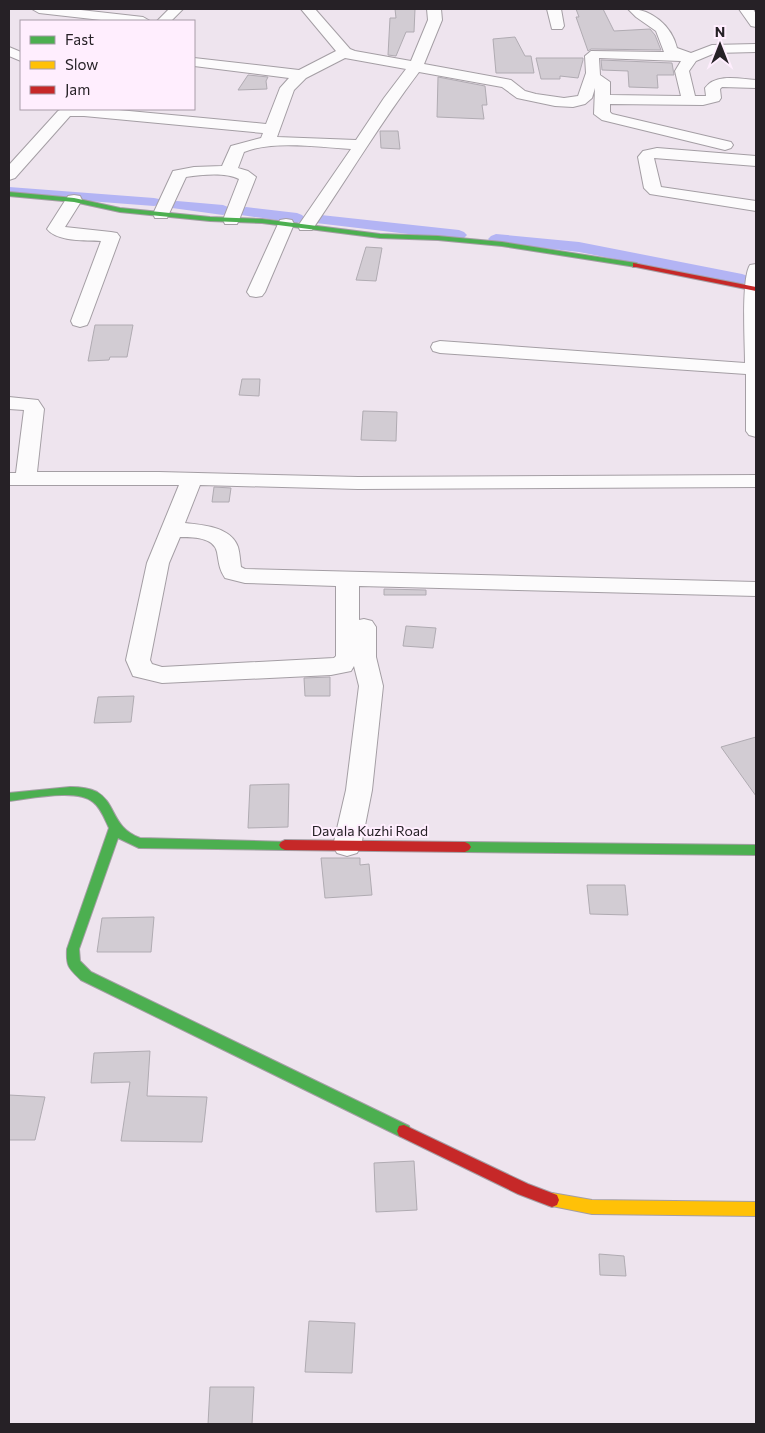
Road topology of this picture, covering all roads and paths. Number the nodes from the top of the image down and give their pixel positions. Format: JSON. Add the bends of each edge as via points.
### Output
{"nodes":[{"id":1,"x":39,"y":9,"type":"edge"},
{"id":2,"x":176,"y":9,"type":"edge"},
{"id":3,"x":308,"y":9,"type":"edge"},
{"id":4,"x":434,"y":9,"type":"edge"},
{"id":5,"x":554,"y":9,"type":"edge"},
{"id":6,"x":633,"y":9,"type":"edge"},
{"id":7,"x":746,"y":9,"type":"edge"},
{"id":8,"x":134,"y":20,"type":"edge"},
{"id":9,"x":165,"y":20,"type":"edge"},
{"id":10,"x":756,"y":22,"type":"edge"},
{"id":11,"x":557,"y":26,"type":"dead end"},
{"id":12,"x":756,"y":48,"type":"edge"},
{"id":13,"x":345,"y":52,"type":"junction"},
{"id":14,"x":692,"y":57,"type":"junction"},
{"id":15,"x":195,"y":62,"type":"edge"},
{"id":16,"x":416,"y":66,"type":"junction"},
{"id":17,"x":593,"y":73,"type":"junction"},
{"id":18,"x":301,"y":75,"type":"junction"},
{"id":19,"x":756,"y":84,"type":"edge"},
{"id":20,"x":603,"y":99,"type":"junction"},
{"id":21,"x":688,"y":101,"type":"junction"},
{"id":22,"x":269,"y":135,"type":"junction"},
{"id":23,"x":360,"y":144,"type":"junction"},
{"id":24,"x":751,"y":160,"type":"edge"},
{"id":25,"x":228,"y":172,"type":"junction"},
{"id":26,"x":9,"y":175,"type":"edge"},
{"id":27,"x":9,"y":194,"type":"edge"},
{"id":28,"x":74,"y":200,"type":"junction"},
{"id":29,"x":756,"y":206,"type":"edge"},
{"id":30,"x":161,"y":214,"type":"junction"},
{"id":31,"x":231,"y":220,"type":"junction"},
{"id":32,"x":286,"y":224,"type":"junction"},
{"id":33,"x":306,"y":226,"type":"junction"},
{"id":34,"x":756,"y":269,"type":"edge"},
{"id":35,"x":755,"y":289,"type":"edge"},
{"id":36,"x":256,"y":292,"type":"dead end"},
{"id":37,"x":80,"y":321,"type":"dead end"},
{"id":38,"x":440,"y":347,"type":"dead end"},
{"id":39,"x":755,"y":369,"type":"edge"},
{"id":40,"x":9,"y":403,"type":"edge"},
{"id":41,"x":756,"y":431,"type":"edge"},
{"id":42,"x":17,"y":479,"type":"edge"},
{"id":43,"x":192,"y":480,"type":"junction"},
{"id":44,"x":756,"y":481,"type":"edge"},
{"id":45,"x":172,"y":529,"type":"junction"},
{"id":46,"x":355,"y":579,"type":"junction"},
{"id":47,"x":756,"y":589,"type":"edge"},
{"id":48,"x":9,"y":797,"type":"edge"},
{"id":49,"x":114,"y":829,"type":"junction"},
{"id":50,"x":347,"y":846,"type":"junction"},
{"id":51,"x":756,"y":850,"type":"edge"},
{"id":52,"x":756,"y":1209,"type":"edge"}],
"edges":[{"from":1,"to":8,"type":"street"},
{"from":2,"to":9,"type":"street"},
{"from":3,"to":13,"type":"street"},
{"from":4,"to":16,"type":"street","via":[[435,20]]},
{"from":5,"to":11,"type":"street"},
{"from":6,"to":14,"type":"street","via":[[658,24],[665,33],[670,50]]},
{"from":7,"to":10,"type":"street"},
{"from":12,"to":14,"type":"street","via":[[712,49]]},
{"from":13,"to":16,"type":"street"},
{"from":13,"to":18,"type":"street"},
{"from":14,"to":17,"type":"street","via":[[596,54],[592,56]]},
{"from":14,"to":21,"type":"street","via":[[682,71]]},
{"from":15,"to":18,"type":"street"},
{"from":16,"to":17,"type":"street","via":[[506,83],[525,96],[570,103],[585,98]]},
{"from":16,"to":23,"type":"street"},
{"from":17,"to":20,"type":"street","via":[[592,77],[603,82]]},
{"from":18,"to":22,"type":"street","via":[[288,88]]},
{"from":19,"to":21,"type":"street","via":[[718,83],[712,88],[714,98],[711,100]]},
{"from":20,"to":21,"type":"street"},
{"from":20,"to":24,"type":"street","via":[[602,114],[607,117],[730,146]]},
{"from":22,"to":23,"type":"street"},
{"from":22,"to":25,"type":"street","via":[[237,149]]},
{"from":22,"to":26,"type":"street","via":[[84,111],[67,112]]},
{"from":23,"to":33,"type":"street"},
{"from":24,"to":29,"type":"street","via":[[657,153],[646,157],[652,188],[656,191]]},
{"from":25,"to":30,"type":"street","via":[[179,174]]},
{"from":25,"to":31,"type":"street","via":[[248,177]]},
{"from":27,"to":28,"type":"street"},
{"from":28,"to":30,"type":"street","via":[[120,210]]},
{"from":28,"to":37,"type":"street","via":[[56,229],[111,237]]},
{"from":30,"to":31,"type":"street"},
{"from":31,"to":32,"type":"street"},
{"from":32,"to":33,"type":"street"},
{"from":32,"to":36,"type":"street"},
{"from":33,"to":35,"type":"street","via":[[380,236],[502,244],[636,265]]},
{"from":34,"to":35,"type":"street"},
{"from":35,"to":39,"type":"street"},
{"from":38,"to":39,"type":"street"},
{"from":39,"to":41,"type":"street"},
{"from":40,"to":42,"type":"street","via":[[31,404],[34,409]]},
{"from":42,"to":43,"type":"street"},
{"from":43,"to":44,"type":"street","via":[[358,483]]},
{"from":43,"to":45,"type":"street"},
{"from":45,"to":46,"type":"street","via":[[218,536],[226,542],[229,567],[233,573]]},
{"from":45,"to":46,"type":"street","via":[[158,562],[138,660],[142,670],[152,674],[342,665],[348,657]]},
{"from":46,"to":47,"type":"street"},
{"from":46,"to":50,"type":"street","via":[[364,657],[371,686],[358,790]]},
{"from":48,"to":49,"type":"street","via":[[83,792],[98,798]]},
{"from":49,"to":50,"type":"street","name":"Davala Kuzhi Road","via":[[125,839],[139,843]]},
{"from":49,"to":52,"type":"street","via":[[72,948],[73,963],[86,976],[523,1190],[557,1202],[592,1207]]},
{"from":50,"to":51,"type":"street","name":"Davala Kuzhi Road"}]}
